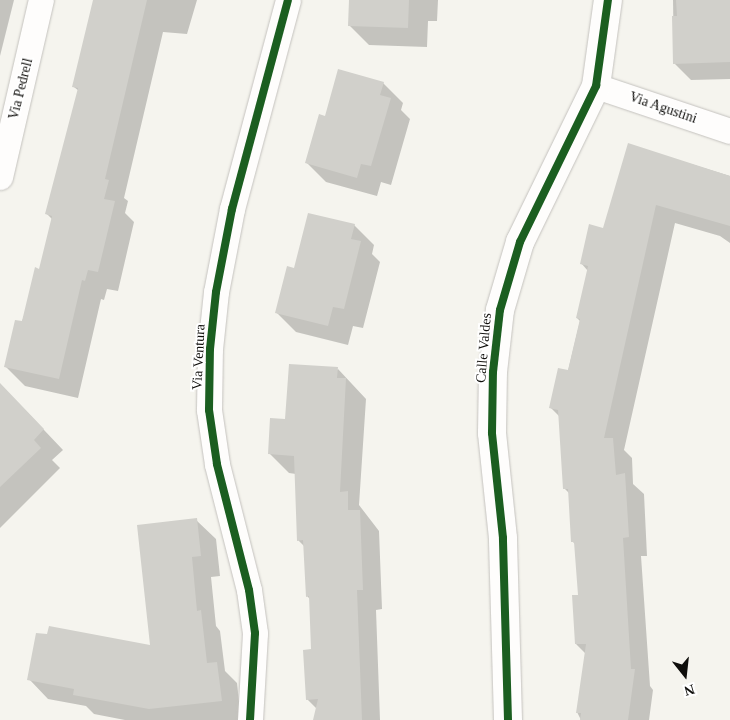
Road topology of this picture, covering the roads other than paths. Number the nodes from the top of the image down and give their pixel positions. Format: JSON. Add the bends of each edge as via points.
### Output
{"nodes":[{"id":1,"x":42,"y":0,"type":"edge"},
{"id":2,"x":288,"y":0,"type":"edge"},
{"id":3,"x":608,"y":0,"type":"edge"},
{"id":4,"x":596,"y":86,"type":"junction"},
{"id":5,"x":730,"y":131,"type":"edge"},
{"id":6,"x":0,"y":177,"type":"edge"},
{"id":7,"x":250,"y":720,"type":"edge"},
{"id":8,"x":508,"y":720,"type":"edge"}],
"edges":[{"from":1,"to":6,"type":"street","name":"Via Pedrell"},
{"from":2,"to":7,"type":"street","name":"Via Ventura","via":[[232,209],[216,292],[210,349],[209,410],[217,464],[249,590],[255,633]]},
{"from":3,"to":4,"type":"street","name":"Calle Valdes"},
{"from":4,"to":5,"type":"street","name":"Via Agustini"},
{"from":4,"to":8,"type":"street","name":"Calle Valdes","via":[[520,242],[500,310],[493,372],[492,433],[503,538]]}]}
